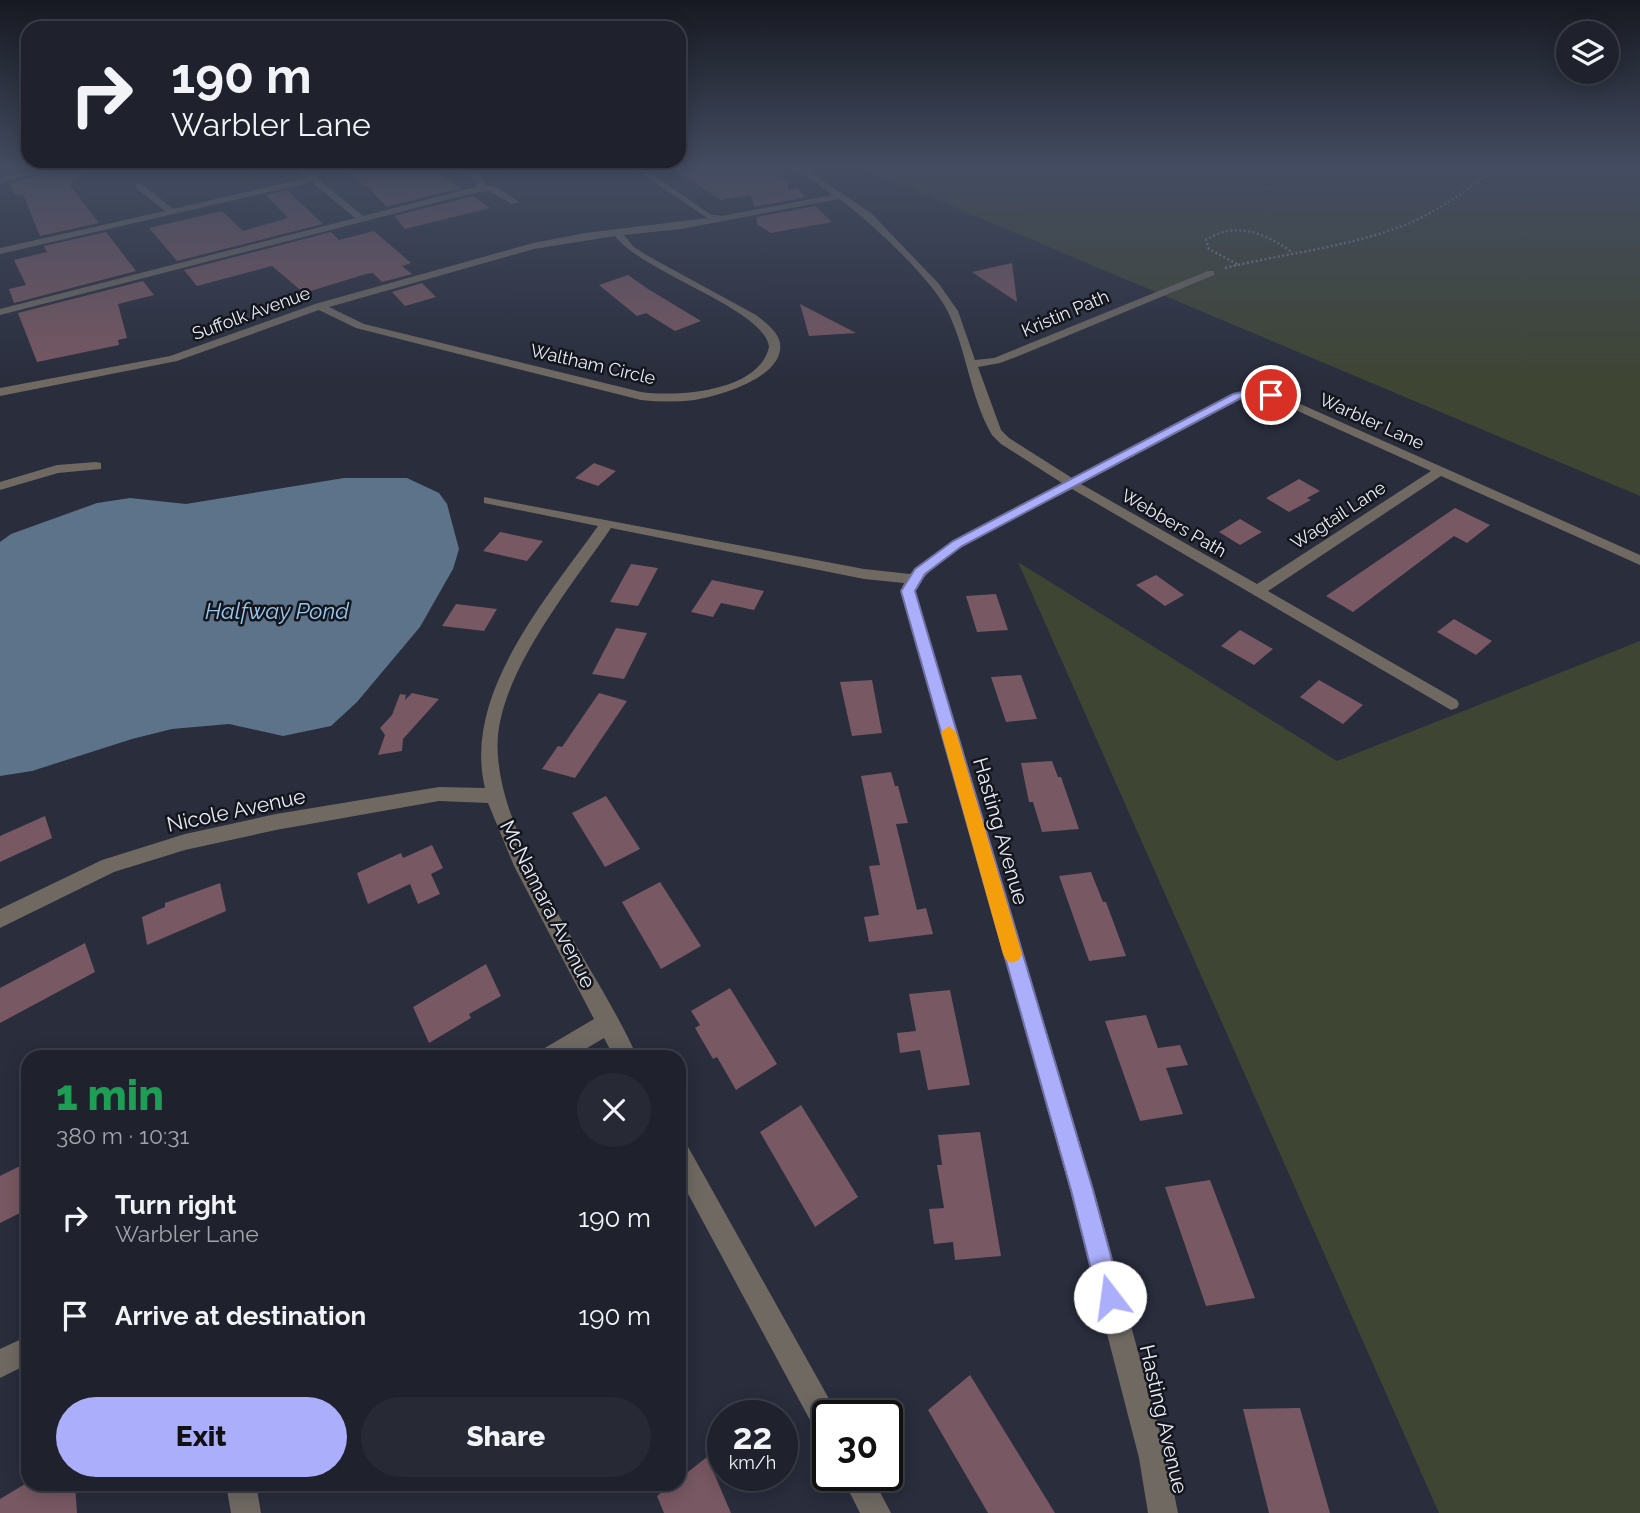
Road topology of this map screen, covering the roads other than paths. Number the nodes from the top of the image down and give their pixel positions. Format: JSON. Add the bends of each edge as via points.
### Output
{"nodes":[{"id":1,"x":55,"y":239,"type":"edge"},
{"id":2,"x":290,"y":239,"type":"edge"},
{"id":3,"x":581,"y":239,"type":"edge"},
{"id":4,"x":622,"y":239,"type":"edge"},
{"id":5,"x":890,"y":239,"type":"edge"},
{"id":6,"x":0,"y":251,"type":"edge"},
{"id":7,"x":1211,"y":273,"type":"road end"},
{"id":8,"x":319,"y":306,"type":"junction"},
{"id":9,"x":0,"y":312,"type":"edge"},
{"id":10,"x":971,"y":364,"type":"junction"},
{"id":11,"x":0,"y":392,"type":"edge"},
{"id":12,"x":96,"y":466,"type":"dead end"},
{"id":13,"x":1440,"y":471,"type":"junction"},
{"id":14,"x":1071,"y":483,"type":"junction"},
{"id":15,"x":0,"y":486,"type":"edge"},
{"id":16,"x":489,"y":500,"type":"dead end"},
{"id":17,"x":606,"y":525,"type":"junction"},
{"id":18,"x":1640,"y":560,"type":"edge"},
{"id":19,"x":913,"y":579,"type":"junction"},
{"id":20,"x":1257,"y":591,"type":"junction"},
{"id":21,"x":1451,"y":704,"type":"dead end"},
{"id":22,"x":495,"y":796,"type":"junction"},
{"id":23,"x":0,"y":919,"type":"edge"},
{"id":24,"x":608,"y":1023,"type":"junction"},
{"id":25,"x":563,"y":1050,"type":"edge"},
{"id":26,"x":622,"y":1050,"type":"edge"},
{"id":27,"x":686,"y":1166,"type":"edge"},
{"id":28,"x":21,"y":1353,"type":"edge"},
{"id":29,"x":0,"y":1364,"type":"edge"},
{"id":30,"x":814,"y":1400,"type":"edge"},
{"id":31,"x":242,"y":1491,"type":"edge"},
{"id":32,"x":864,"y":1491,"type":"edge"},
{"id":33,"x":246,"y":1513,"type":"edge"},
{"id":34,"x":876,"y":1513,"type":"edge"},
{"id":35,"x":1163,"y":1513,"type":"edge"}],
"edges":[{"from":1,"to":6,"type":"street"},
{"from":2,"to":9,"type":"street"},
{"from":3,"to":8,"type":"street","name":"Suffolk Avenue","via":[[533,246]]},
{"from":4,"to":8,"type":"street","name":"Waltham Circle","via":[[630,248],[769,330],[775,342],[773,355],[742,382],[714,391],[672,398],[641,396],[360,326]]},
{"from":5,"to":10,"type":"street","name":"Webbers Path","via":[[953,312]]},
{"from":7,"to":10,"type":"street","name":"Kristin Path","via":[[996,361]]},
{"from":8,"to":11,"type":"street","name":"Suffolk Avenue","via":[[173,359]]},
{"from":10,"to":14,"type":"street","name":"Webbers Path","via":[[996,432]]},
{"from":12,"to":15,"type":"street","via":[[57,469]]},
{"from":13,"to":14,"type":"street","name":"Warbler Lane","via":[[1271,395],[1251,393],[1237,396]]},
{"from":13,"to":18,"type":"street","name":"Warbler Lane"},
{"from":13,"to":20,"type":"street","name":"Wagtail Lane"},
{"from":14,"to":19,"type":"street","name":"Warbler Lane","via":[[957,544]]},
{"from":14,"to":20,"type":"street","name":"Webbers Path"},
{"from":16,"to":17,"type":"street"},
{"from":17,"to":19,"type":"street","via":[[864,574]]},
{"from":17,"to":22,"type":"street","name":"McNamara Avenue","via":[[507,679],[491,722],[488,750]]},
{"from":19,"to":35,"type":"street","name":"Hasting Avenue","via":[[908,591],[1082,1190],[1153,1458]]},
{"from":20,"to":21,"type":"street","name":"Webbers Path"},
{"from":22,"to":23,"type":"street","name":"Nicole Avenue","via":[[439,794],[185,842],[109,866]]},
{"from":22,"to":24,"type":"street","name":"McNamara Avenue","via":[[521,861]]},
{"from":24,"to":25,"type":"street"},
{"from":24,"to":26,"type":"street","name":"McNamara Avenue"},
{"from":27,"to":30,"type":"street"},
{"from":28,"to":29,"type":"street"},
{"from":31,"to":33,"type":"street"},
{"from":32,"to":34,"type":"street"}]}
